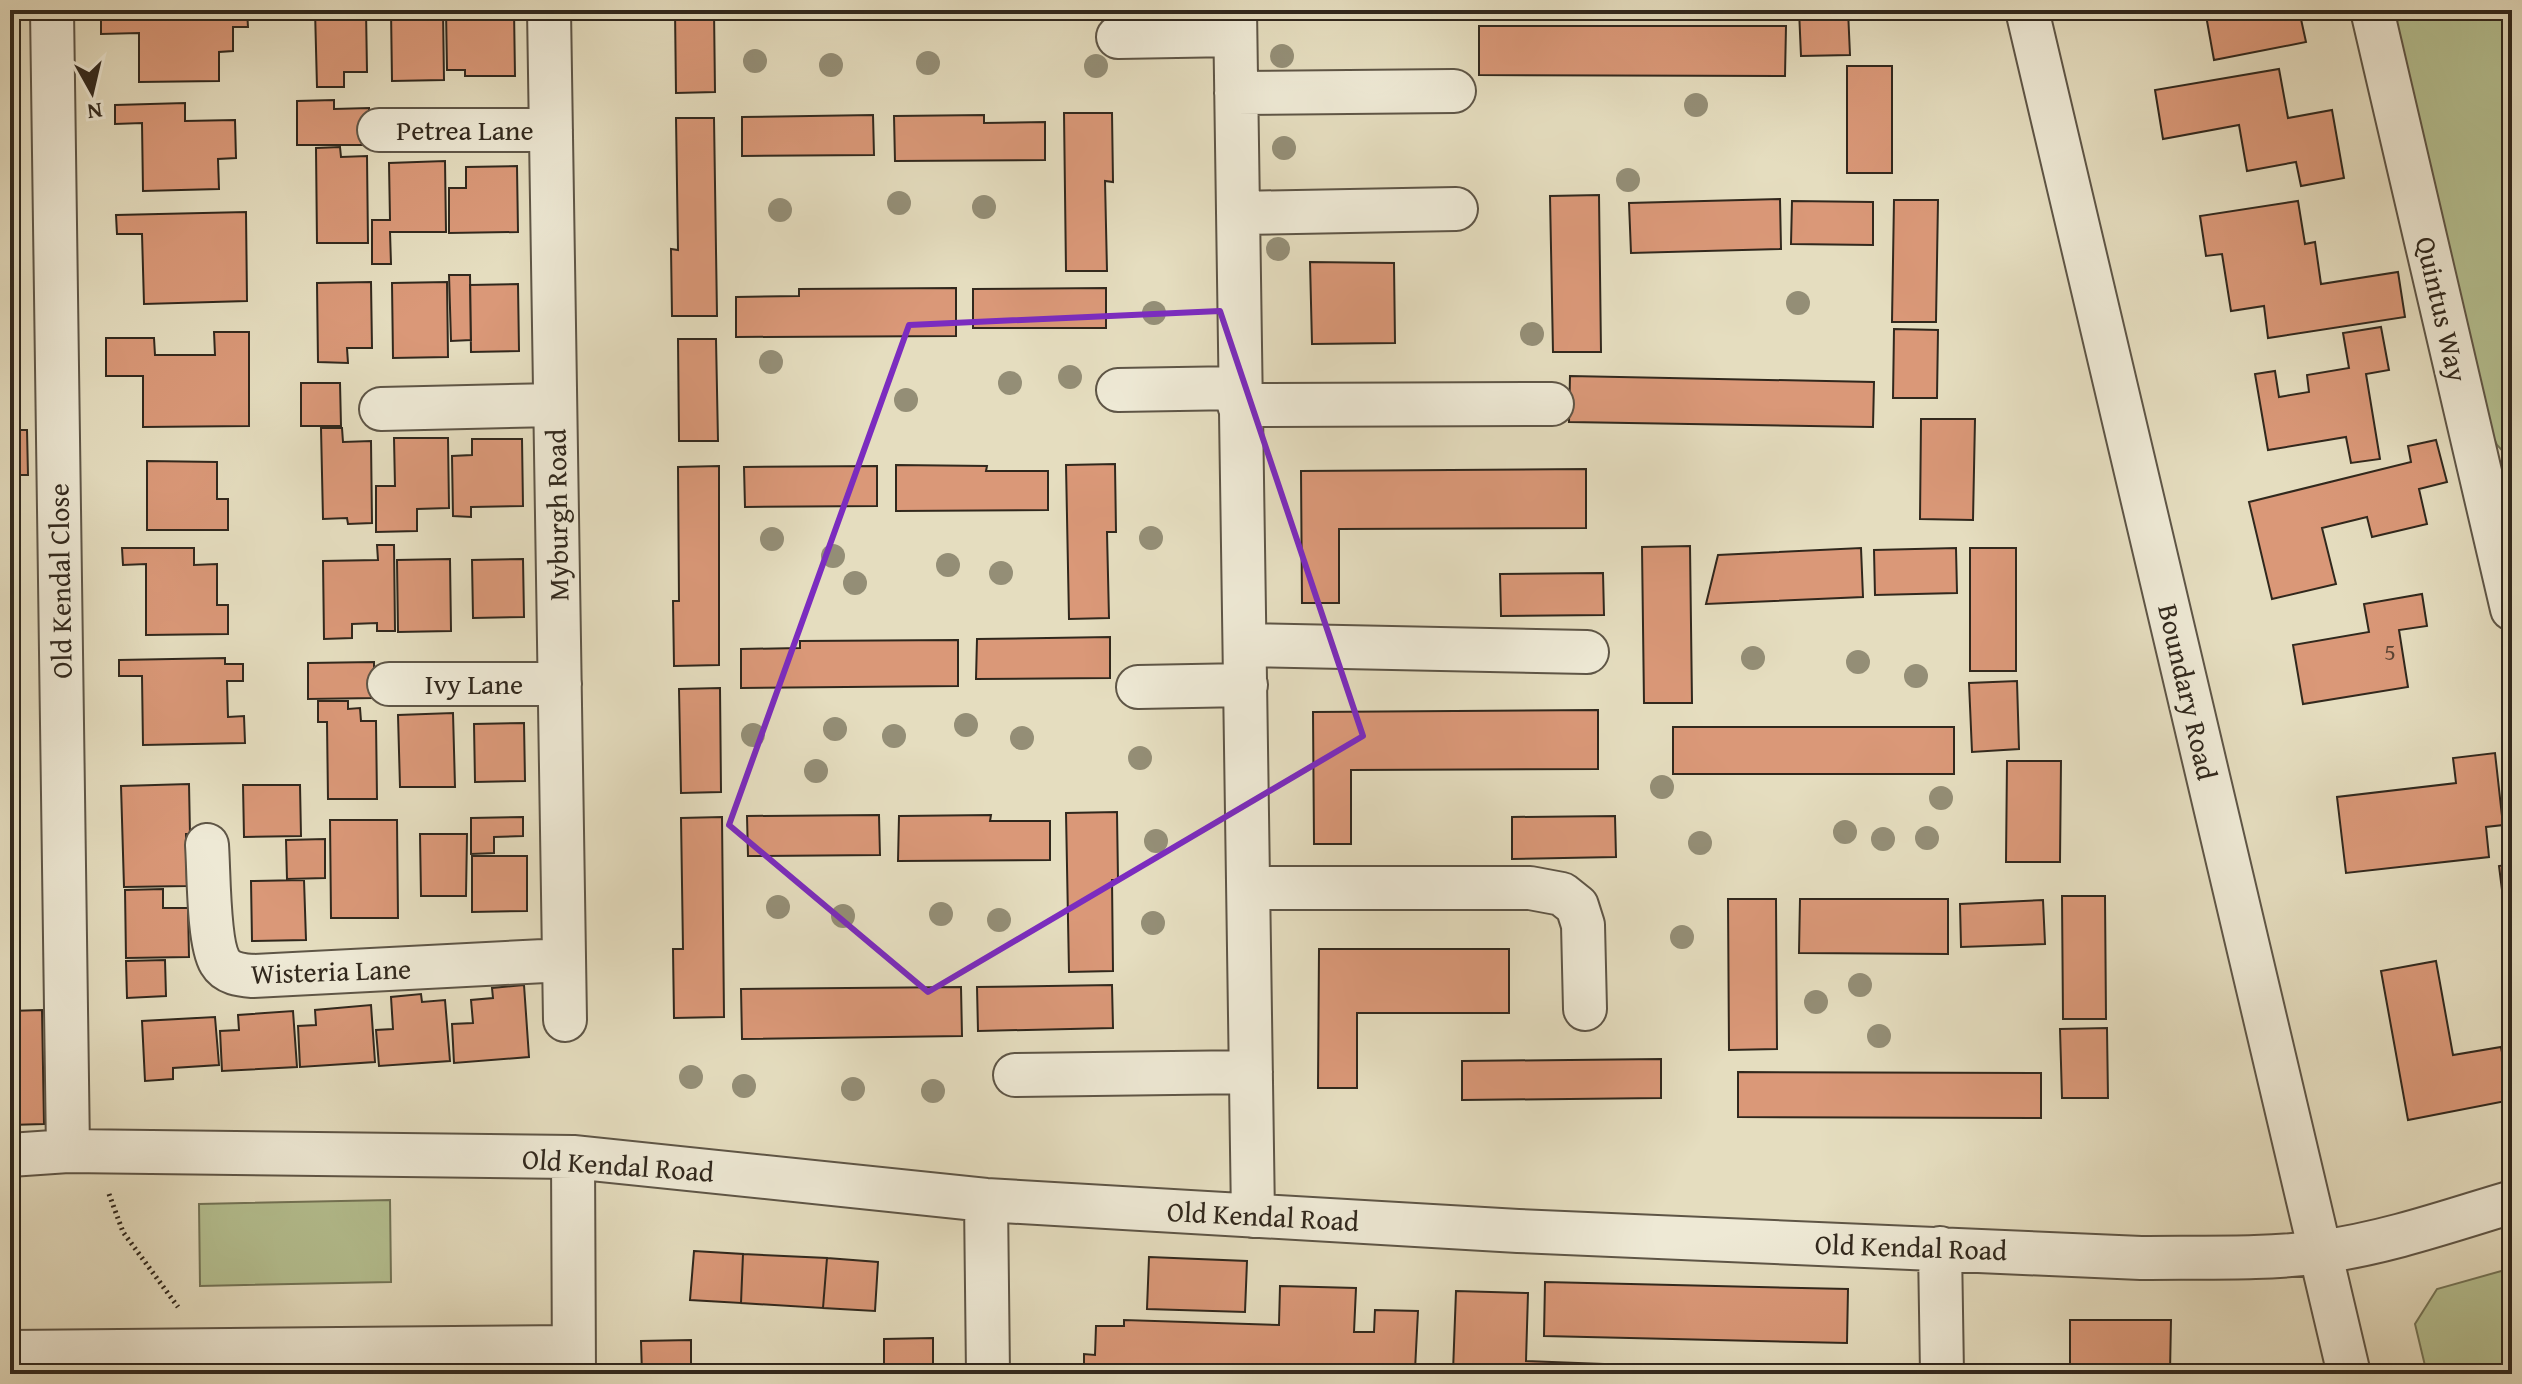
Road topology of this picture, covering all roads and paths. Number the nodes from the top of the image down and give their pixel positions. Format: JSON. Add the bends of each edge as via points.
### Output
{"nodes":[{"id":1,"x":52,"y":10,"type":"edge"},
{"id":2,"x":549,"y":10,"type":"edge"},
{"id":3,"x":2027,"y":10,"type":"edge"},
{"id":4,"x":2372,"y":10,"type":"edge"},
{"id":5,"x":1235,"y":22,"type":"edge"},
{"id":6,"x":1118,"y":37,"type":"dead end"},
{"id":7,"x":1454,"y":91,"type":"dead end"},
{"id":8,"x":1236,"y":93,"type":"junction"},
{"id":9,"x":379,"y":130,"type":"dead end"},
{"id":10,"x":551,"y":130,"type":"junction"},
{"id":11,"x":1456,"y":209,"type":"dead end"},
{"id":12,"x":1238,"y":213,"type":"junction"},
{"id":13,"x":1118,"y":390,"type":"dead end"},
{"id":14,"x":1239,"y":396,"type":"junction"},
{"id":15,"x":1552,"y":404,"type":"dead end"},
{"id":16,"x":555,"y":405,"type":"junction"},
{"id":17,"x":381,"y":409,"type":"dead end"},
{"id":18,"x":2500,"y":500,"type":"edge"},
{"id":19,"x":2512,"y":609,"type":"edge"},
{"id":20,"x":1587,"y":652,"type":"dead end"},
{"id":21,"x":1246,"y":665,"type":"junction"},
{"id":22,"x":389,"y":684,"type":"dead end"},
{"id":23,"x":560,"y":684,"type":"junction"},
{"id":24,"x":1138,"y":687,"type":"dead end"},
{"id":25,"x":207,"y":845,"type":"dead end"},
{"id":26,"x":1249,"y":888,"type":"junction"},
{"id":27,"x":564,"y":960,"type":"junction"},
{"id":28,"x":1585,"y":1009,"type":"dead end"},
{"id":29,"x":565,"y":1020,"type":"dead end"},
{"id":30,"x":1251,"y":1072,"type":"junction"},
{"id":31,"x":1015,"y":1075,"type":"dead end"},
{"id":32,"x":68,"y":1151,"type":"junction"},
{"id":33,"x":10,"y":1155,"type":"edge"},
{"id":34,"x":573,"y":1157,"type":"junction"},
{"id":35,"x":105,"y":1185,"type":"dead end"},
{"id":36,"x":986,"y":1200,"type":"junction"},
{"id":37,"x":2512,"y":1202,"type":"edge"},
{"id":38,"x":1253,"y":1216,"type":"junction"},
{"id":39,"x":1940,"y":1248,"type":"junction"},
{"id":40,"x":2320,"y":1252,"type":"junction"},
{"id":41,"x":189,"y":1351,"type":"junction"},
{"id":42,"x":10,"y":1352,"type":"edge"},
{"id":43,"x":573,"y":1360,"type":"edge"},
{"id":44,"x":147,"y":1362,"type":"edge"},
{"id":45,"x":988,"y":1374,"type":"edge"},
{"id":46,"x":1942,"y":1374,"type":"edge"},
{"id":47,"x":2349,"y":1374,"type":"edge"}],
"edges":[{"from":1,"to":32,"type":"street","name":"Old Kendal Close"},
{"from":2,"to":10,"type":"street","name":"Myburgh Road"},
{"from":3,"to":40,"type":"street","name":"Boundary Road"},
{"from":4,"to":18,"type":"street","name":"Quintus Way"},
{"from":5,"to":6,"type":"street"},
{"from":5,"to":8,"type":"street"},
{"from":7,"to":8,"type":"street"},
{"from":8,"to":12,"type":"street"},
{"from":9,"to":10,"type":"street","name":"Petrea Lane"},
{"from":10,"to":16,"type":"street","name":"Myburgh Road"},
{"from":11,"to":12,"type":"street"},
{"from":12,"to":14,"type":"street"},
{"from":13,"to":14,"type":"street"},
{"from":14,"to":15,"type":"street"},
{"from":14,"to":21,"type":"street"},
{"from":16,"to":17,"type":"street"},
{"from":16,"to":23,"type":"street","name":"Myburgh Road"},
{"from":18,"to":19,"type":"street","name":"Quintus Way"},
{"from":20,"to":21,"type":"street"},
{"from":21,"to":24,"type":"street"},
{"from":21,"to":26,"type":"street"},
{"from":22,"to":23,"type":"street","name":"Ivy Lane"},
{"from":23,"to":27,"type":"street","name":"Myburgh Road"},
{"from":25,"to":27,"type":"street","name":"Wisteria Lane","via":[[214,940],[220,963],[233,973]]},
{"from":26,"to":28,"type":"street","via":[[1530,888],[1562,894],[1577,906],[1583,925]]},
{"from":26,"to":30,"type":"street"},
{"from":27,"to":29,"type":"street","name":"Myburgh Road"},
{"from":30,"to":31,"type":"street"},
{"from":30,"to":38,"type":"street"},
{"from":32,"to":33,"type":"street","name":"Old Kendal Road"},
{"from":32,"to":34,"type":"street","name":"Old Kendal Road"},
{"from":34,"to":36,"type":"street","name":"Old Kendal Road"},
{"from":34,"to":43,"type":"street"},
{"from":35,"to":41,"type":"path","via":[[123,1232],[188,1321]]},
{"from":36,"to":38,"type":"street","name":"Old Kendal Road"},
{"from":36,"to":45,"type":"street"},
{"from":37,"to":40,"type":"street","name":"Old Kendal Road"},
{"from":38,"to":39,"type":"street","name":"Old Kendal Road"},
{"from":39,"to":40,"type":"street","name":"Old Kendal Road","via":[[2141,1258]]},
{"from":39,"to":46,"type":"street"},
{"from":40,"to":47,"type":"street","name":"Boundary Road"},
{"from":41,"to":43,"type":"street"},
{"from":41,"to":44,"type":"street"},
{"from":42,"to":44,"type":"street"}]}
